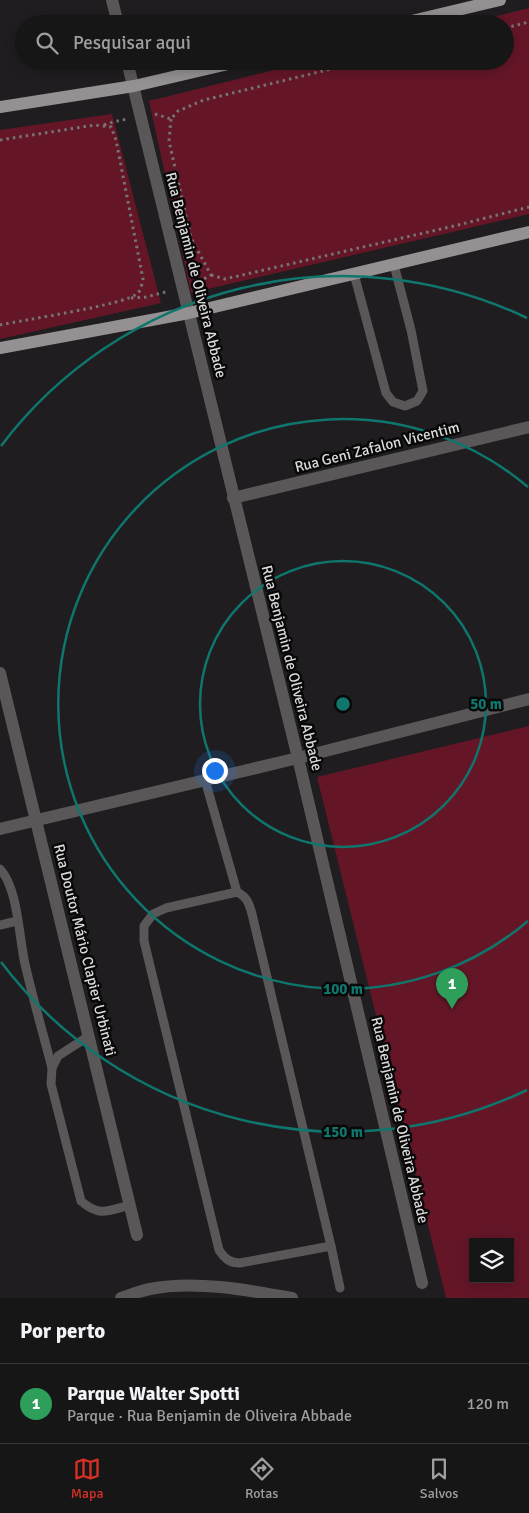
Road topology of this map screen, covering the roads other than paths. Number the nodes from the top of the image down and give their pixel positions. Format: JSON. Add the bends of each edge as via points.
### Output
{"nodes":[{"id":1,"x":112,"y":0,"type":"edge"},
{"id":2,"x":500,"y":0,"type":"edge"},
{"id":3,"x":116,"y":15,"type":"edge"},
{"id":4,"x":438,"y":15,"type":"edge"},
{"id":5,"x":130,"y":70,"type":"edge"},
{"id":6,"x":202,"y":70,"type":"edge"},
{"id":7,"x":134,"y":86,"type":"junction"},
{"id":8,"x":0,"y":107,"type":"edge"},
{"id":9,"x":529,"y":232,"type":"edge"},
{"id":10,"x":394,"y":265,"type":"junction"},
{"id":11,"x":354,"y":274,"type":"junction"},
{"id":12,"x":189,"y":313,"type":"junction"},
{"id":13,"x":0,"y":348,"type":"edge"},
{"id":14,"x":529,"y":427,"type":"edge"},
{"id":15,"x":234,"y":498,"type":"junction"},
{"id":16,"x":0,"y":673,"type":"edge"},
{"id":17,"x":529,"y":699,"type":"edge"},
{"id":18,"x":298,"y":758,"type":"junction"},
{"id":19,"x":205,"y":780,"type":"junction"},
{"id":20,"x":37,"y":820,"type":"junction"},
{"id":21,"x":0,"y":829,"type":"edge"},
{"id":22,"x":0,"y":869,"type":"edge"},
{"id":23,"x":236,"y":892,"type":"junction"},
{"id":24,"x":17,"y":921,"type":"junction"},
{"id":25,"x":0,"y":925,"type":"edge"},
{"id":26,"x":89,"y":1036,"type":"junction"},
{"id":27,"x":52,"y":1068,"type":"junction"},
{"id":28,"x":130,"y":1205,"type":"junction"},
{"id":29,"x":137,"y":1235,"type":"dead end"},
{"id":30,"x":330,"y":1246,"type":"junction"},
{"id":31,"x":422,"y":1284,"type":"dead end"},
{"id":32,"x":340,"y":1288,"type":"dead end"},
{"id":33,"x":120,"y":1298,"type":"edge"},
{"id":34,"x":292,"y":1298,"type":"edge"}],
"edges":[{"from":1,"to":3,"type":"street"},
{"from":2,"to":4,"type":"main road"},
{"from":5,"to":7,"type":"street","name":"Rua Benjamin de Oliveira Abbade"},
{"from":6,"to":7,"type":"main road"},
{"from":7,"to":8,"type":"main road"},
{"from":7,"to":12,"type":"street","name":"Rua Benjamin de Oliveira Abbade"},
{"from":9,"to":10,"type":"main road"},
{"from":10,"to":11,"type":"main road"},
{"from":10,"to":11,"type":"lane","via":[[423,391],[417,401],[405,406],[393,402],[386,393]]},
{"from":11,"to":12,"type":"main road"},
{"from":12,"to":13,"type":"main road"},
{"from":12,"to":15,"type":"street","name":"Rua Benjamin de Oliveira Abbade"},
{"from":14,"to":15,"type":"street","name":"Rua Geni Zafalon Vicentim"},
{"from":15,"to":18,"type":"street","name":"Rua Benjamin de Oliveira Abbade"},
{"from":16,"to":20,"type":"street","name":"Rua Doutor Mário Clapier Urbinati"},
{"from":17,"to":18,"type":"street"},
{"from":18,"to":19,"type":"street"},
{"from":18,"to":31,"type":"street","name":"Rua Benjamin de Oliveira Abbade"},
{"from":19,"to":20,"type":"street"},
{"from":19,"to":23,"type":"lane"},
{"from":20,"to":21,"type":"street"},
{"from":20,"to":26,"type":"street","name":"Rua Doutor Mário Clapier Urbinati"},
{"from":22,"to":24,"type":"lane","via":[[7,878]]},
{"from":23,"to":30,"type":"lane","via":[[243,895],[252,914]]},
{"from":23,"to":30,"type":"lane","via":[[166,908],[153,914],[144,926],[144,941],[219,1250],[223,1257],[240,1264]]},
{"from":24,"to":25,"type":"lane"},
{"from":24,"to":27,"type":"lane"},
{"from":26,"to":27,"type":"lane","via":[[58,1056]]},
{"from":26,"to":28,"type":"street","name":"Rua Doutor Mário Clapier Urbinati"},
{"from":27,"to":28,"type":"lane","via":[[51,1084],[81,1202],[90,1209],[104,1212]]},
{"from":28,"to":29,"type":"street","name":"Rua Doutor Mário Clapier Urbinati"},
{"from":30,"to":32,"type":"lane"},
{"from":33,"to":34,"type":"street","via":[[150,1289],[199,1286]]}]}
